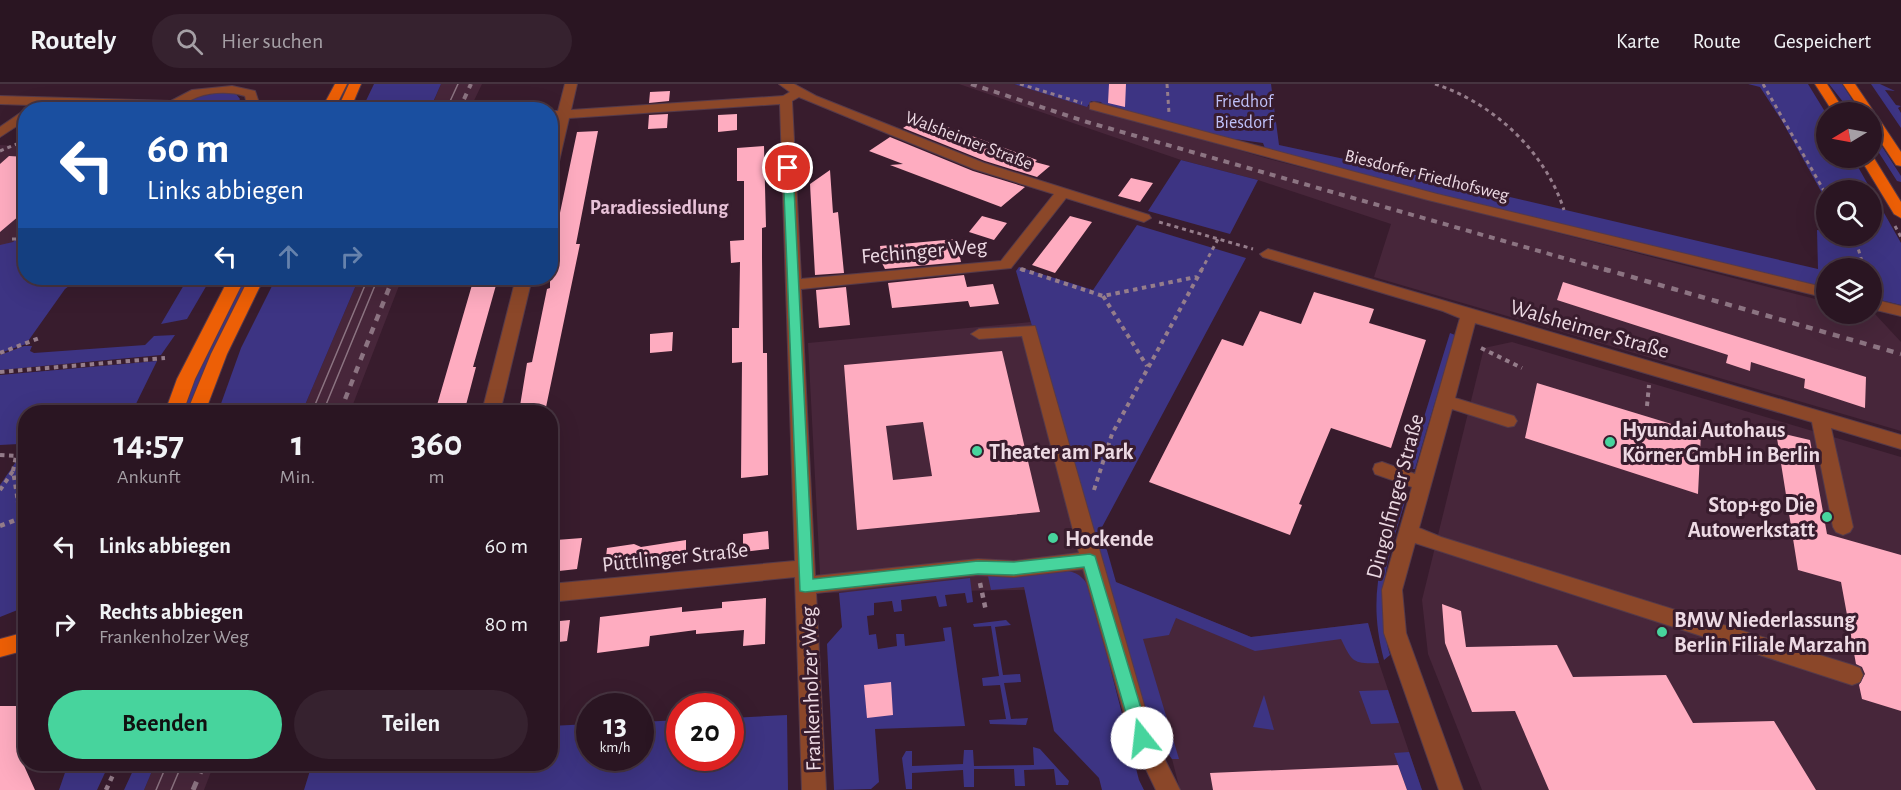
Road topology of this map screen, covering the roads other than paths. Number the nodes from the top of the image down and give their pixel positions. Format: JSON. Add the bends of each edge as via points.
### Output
{"nodes":[{"id":1,"x":341,"y":84,"type":"edge"},
{"id":2,"x":355,"y":84,"type":"edge"},
{"id":3,"x":571,"y":84,"type":"edge"},
{"id":4,"x":785,"y":84,"type":"edge"},
{"id":5,"x":1821,"y":84,"type":"edge"},
{"id":6,"x":1849,"y":84,"type":"edge"},
{"id":7,"x":799,"y":92,"type":"junction"},
{"id":8,"x":0,"y":100,"type":"edge"},
{"id":9,"x":786,"y":100,"type":"junction"},
{"id":10,"x":18,"y":102,"type":"edge"},
{"id":11,"x":180,"y":102,"type":"edge"},
{"id":12,"x":250,"y":102,"type":"edge"},
{"id":13,"x":331,"y":102,"type":"edge"},
{"id":14,"x":347,"y":102,"type":"edge"},
{"id":15,"x":1833,"y":102,"type":"edge"},
{"id":16,"x":1861,"y":102,"type":"edge"},
{"id":17,"x":1094,"y":106,"type":"road end"},
{"id":18,"x":558,"y":112,"type":"edge"},
{"id":19,"x":558,"y":114,"type":"edge"},
{"id":20,"x":18,"y":119,"type":"edge"},
{"id":21,"x":0,"y":133,"type":"edge"},
{"id":22,"x":1882,"y":133,"type":"edge"},
{"id":23,"x":1901,"y":162,"type":"edge"},
{"id":24,"x":1874,"y":168,"type":"edge"},
{"id":25,"x":1062,"y":194,"type":"junction"},
{"id":26,"x":1897,"y":198,"type":"edge"},
{"id":27,"x":1144,"y":218,"type":"road end"},
{"id":28,"x":1898,"y":220,"type":"edge"},
{"id":29,"x":1268,"y":254,"type":"road end"},
{"id":30,"x":233,"y":285,"type":"edge"},
{"id":31,"x":253,"y":285,"type":"edge"},
{"id":32,"x":522,"y":285,"type":"edge"},
{"id":33,"x":793,"y":285,"type":"junction"},
{"id":34,"x":1816,"y":290,"type":"edge"},
{"id":35,"x":1882,"y":306,"type":"edge"},
{"id":36,"x":1901,"y":311,"type":"edge"},
{"id":37,"x":1469,"y":316,"type":"junction"},
{"id":38,"x":978,"y":334,"type":"dead end"},
{"id":39,"x":1445,"y":401,"type":"junction"},
{"id":40,"x":177,"y":405,"type":"edge"},
{"id":41,"x":199,"y":405,"type":"edge"},
{"id":42,"x":493,"y":405,"type":"edge"},
{"id":43,"x":1820,"y":418,"type":"junction"},
{"id":44,"x":1508,"y":421,"type":"dead end"},
{"id":45,"x":1901,"y":442,"type":"edge"},
{"id":46,"x":1382,"y":469,"type":"dead end"},
{"id":47,"x":1421,"y":483,"type":"junction"},
{"id":48,"x":1843,"y":527,"type":"dead end"},
{"id":49,"x":1407,"y":531,"type":"junction"},
{"id":50,"x":1090,"y":560,"type":"junction"},
{"id":51,"x":805,"y":577,"type":"junction"},
{"id":52,"x":558,"y":592,"type":"edge"},
{"id":53,"x":18,"y":643,"type":"edge"},
{"id":54,"x":0,"y":648,"type":"edge"},
{"id":55,"x":1852,"y":675,"type":"dead end"},
{"id":56,"x":814,"y":790,"type":"edge"},
{"id":57,"x":1168,"y":790,"type":"edge"},
{"id":58,"x":1451,"y":790,"type":"edge"}],
"edges":[{"from":1,"to":13,"type":"main road"},
{"from":2,"to":14,"type":"main road"},
{"from":3,"to":18,"type":"street"},
{"from":4,"to":7,"type":"street","name":"Walsheimer Straße"},
{"from":5,"to":15,"type":"main road"},
{"from":6,"to":16,"type":"main road"},
{"from":7,"to":9,"type":"street"},
{"from":7,"to":25,"type":"street","name":"Walsheimer Straße","via":[[979,166]]},
{"from":8,"to":10,"type":"street"},
{"from":9,"to":19,"type":"street"},
{"from":9,"to":33,"type":"street","name":"Frankenholzer Weg"},
{"from":11,"to":12,"type":"street","via":[[201,91],[236,87],[251,94]]},
{"from":17,"to":34,"type":"street","name":"Biesdorfer Friedhofsweg","via":[[1433,198]]},
{"from":20,"to":21,"type":"street"},
{"from":22,"to":23,"type":"main road"},
{"from":24,"to":26,"type":"main road"},
{"from":25,"to":27,"type":"street","name":"Walsheimer Straße"},
{"from":25,"to":33,"type":"street","name":"Fechinger Weg","via":[[1006,265]]},
{"from":26,"to":28,"type":"main road"},
{"from":29,"to":37,"type":"street","name":"Walsheimer Straße"},
{"from":30,"to":40,"type":"main road"},
{"from":31,"to":41,"type":"main road"},
{"from":32,"to":42,"type":"street"},
{"from":33,"to":51,"type":"street","name":"Frankenholzer Weg"},
{"from":35,"to":36,"type":"street"},
{"from":37,"to":39,"type":"street","name":"Dingolfinger Straße"},
{"from":37,"to":43,"type":"street","name":"Walsheimer Straße"},
{"from":38,"to":50,"type":"street","via":[[1029,330]]},
{"from":39,"to":44,"type":"street"},
{"from":39,"to":47,"type":"street","name":"Dingolfinger Straße"},
{"from":43,"to":45,"type":"street","name":"Walsheimer Straße"},
{"from":43,"to":48,"type":"street"},
{"from":46,"to":47,"type":"street"},
{"from":47,"to":49,"type":"street","name":"Dingolfinger Straße"},
{"from":49,"to":55,"type":"street"},
{"from":49,"to":58,"type":"street","name":"Dingolfinger Straße","via":[[1392,590],[1395,633]]},
{"from":50,"to":51,"type":"street","name":"Püttlinger Straße","via":[[1014,569],[978,567]]},
{"from":50,"to":57,"type":"street","via":[[1142,738]]},
{"from":51,"to":52,"type":"street","name":"Püttlinger Straße"},
{"from":51,"to":56,"type":"street","name":"Frankenholzer Weg"},
{"from":53,"to":54,"type":"main road"}]}
